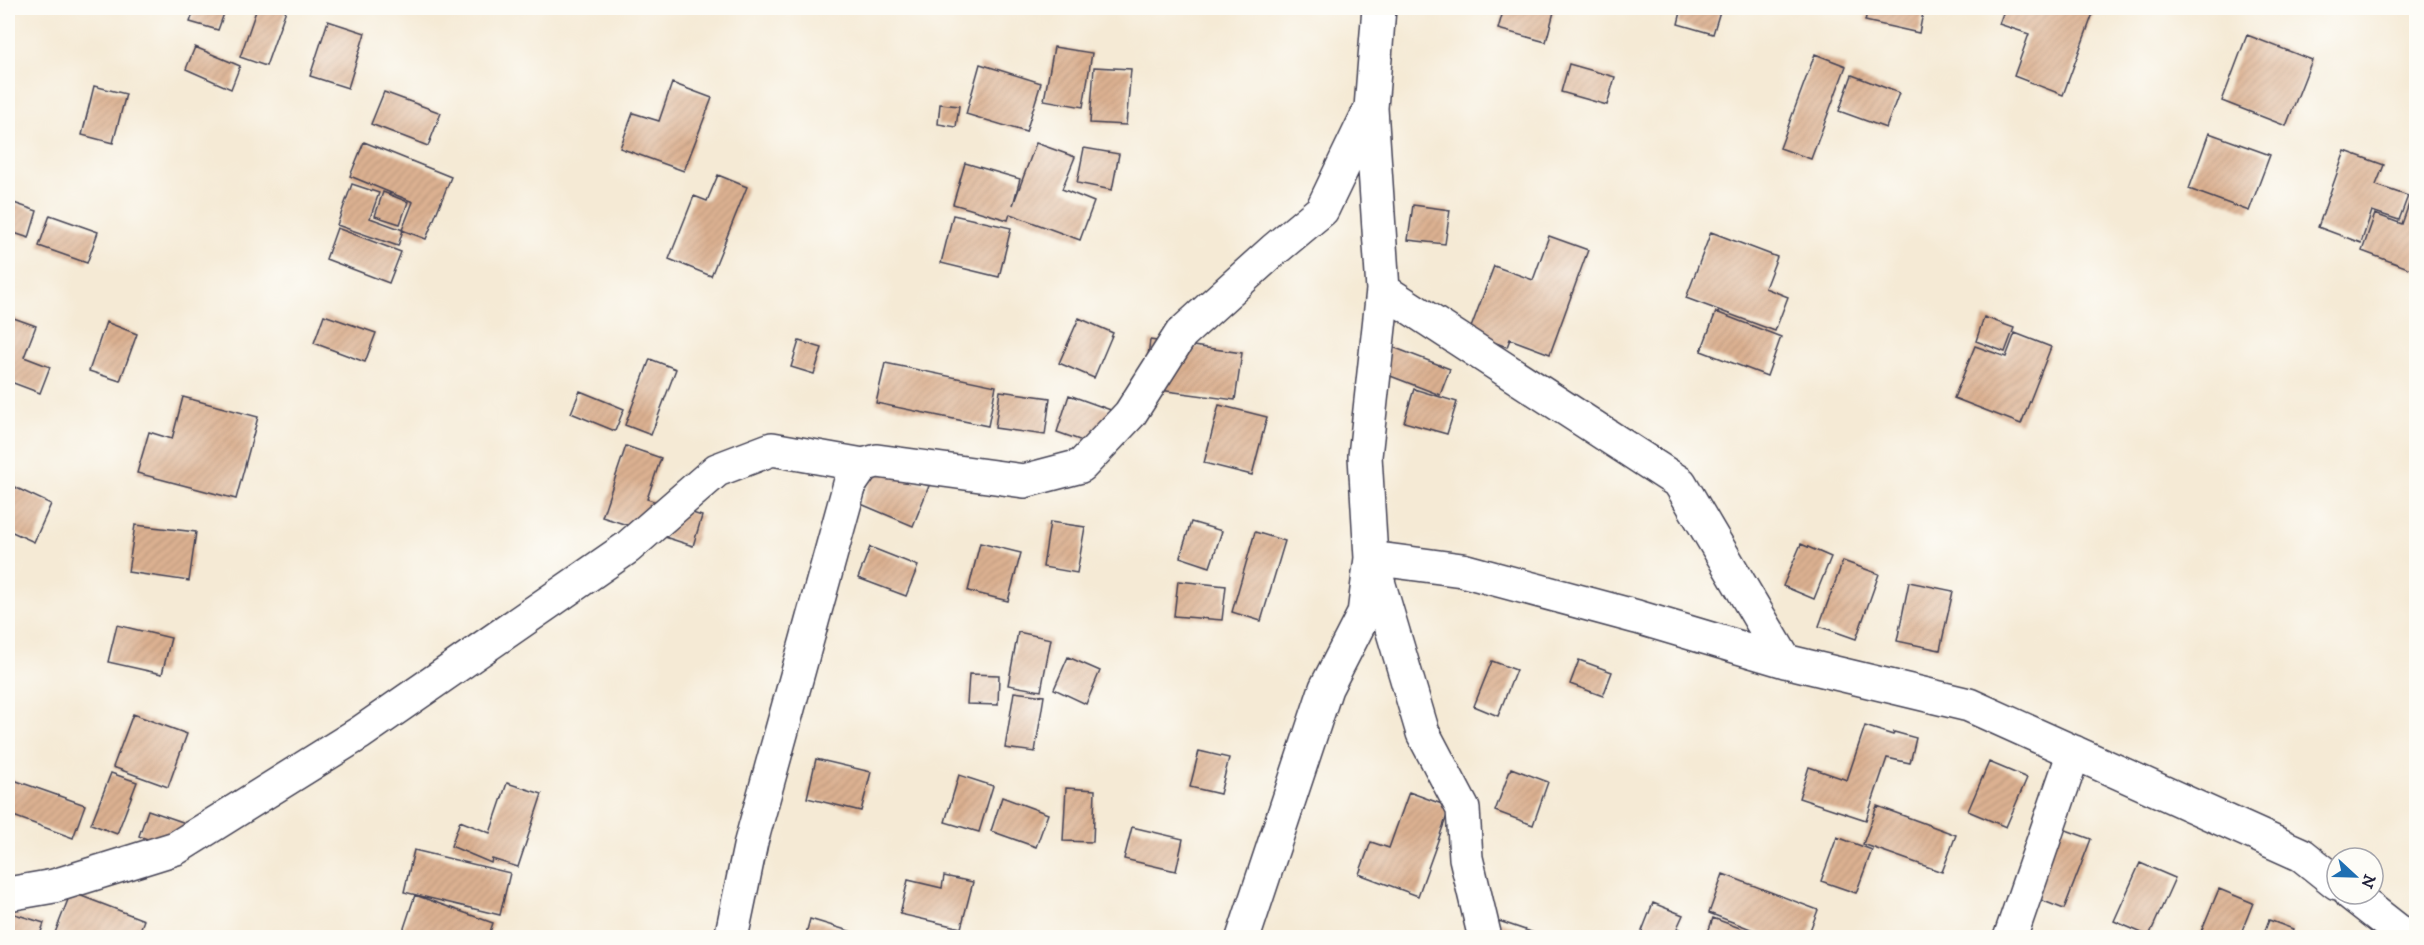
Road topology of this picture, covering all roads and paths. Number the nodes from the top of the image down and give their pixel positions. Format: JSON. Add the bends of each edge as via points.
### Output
{"nodes":[{"id":1,"x":1379,"y":8,"type":"edge"},
{"id":2,"x":1371,"y":108,"type":"junction"},
{"id":3,"x":1383,"y":290,"type":"junction"},
{"id":4,"x":863,"y":465,"type":"junction"},
{"id":5,"x":1371,"y":558,"type":"junction"},
{"id":6,"x":1785,"y":661,"type":"junction"},
{"id":7,"x":2074,"y":752,"type":"junction"},
{"id":8,"x":2325,"y":873,"type":"edge"},
{"id":9,"x":8,"y":894,"type":"edge"},
{"id":10,"x":2366,"y":906,"type":"edge"},
{"id":11,"x":731,"y":938,"type":"edge"},
{"id":12,"x":1243,"y":938,"type":"edge"},
{"id":13,"x":1485,"y":938,"type":"edge"},
{"id":14,"x":2010,"y":938,"type":"edge"},
{"id":15,"x":2407,"y":938,"type":"edge"}],
"edges":[{"from":1,"to":2,"type":"street"},
{"from":2,"to":3,"type":"street"},
{"from":2,"to":4,"type":"street","via":[[1322,210],[1181,334],[1130,414],[1081,466],[1024,481],[877,461]]},
{"from":3,"to":5,"type":"street","via":[[1365,456]]},
{"from":3,"to":6,"type":"street","via":[[1680,483]]},
{"from":4,"to":9,"type":"street","via":[[772,449],[717,470],[617,554],[360,733],[177,848],[54,886]]},
{"from":4,"to":11,"type":"street","via":[[850,484],[751,842]]},
{"from":5,"to":6,"type":"street","via":[[1462,570]]},
{"from":5,"to":12,"type":"street","via":[[1364,614],[1326,688]]},
{"from":5,"to":13,"type":"street","via":[[1423,733],[1463,809],[1467,858]]},
{"from":6,"to":7,"type":"street","via":[[1969,705]]},
{"from":7,"to":8,"type":"street","via":[[2302,855]]},
{"from":7,"to":14,"type":"street"},
{"from":10,"to":15,"type":"street"}]}
